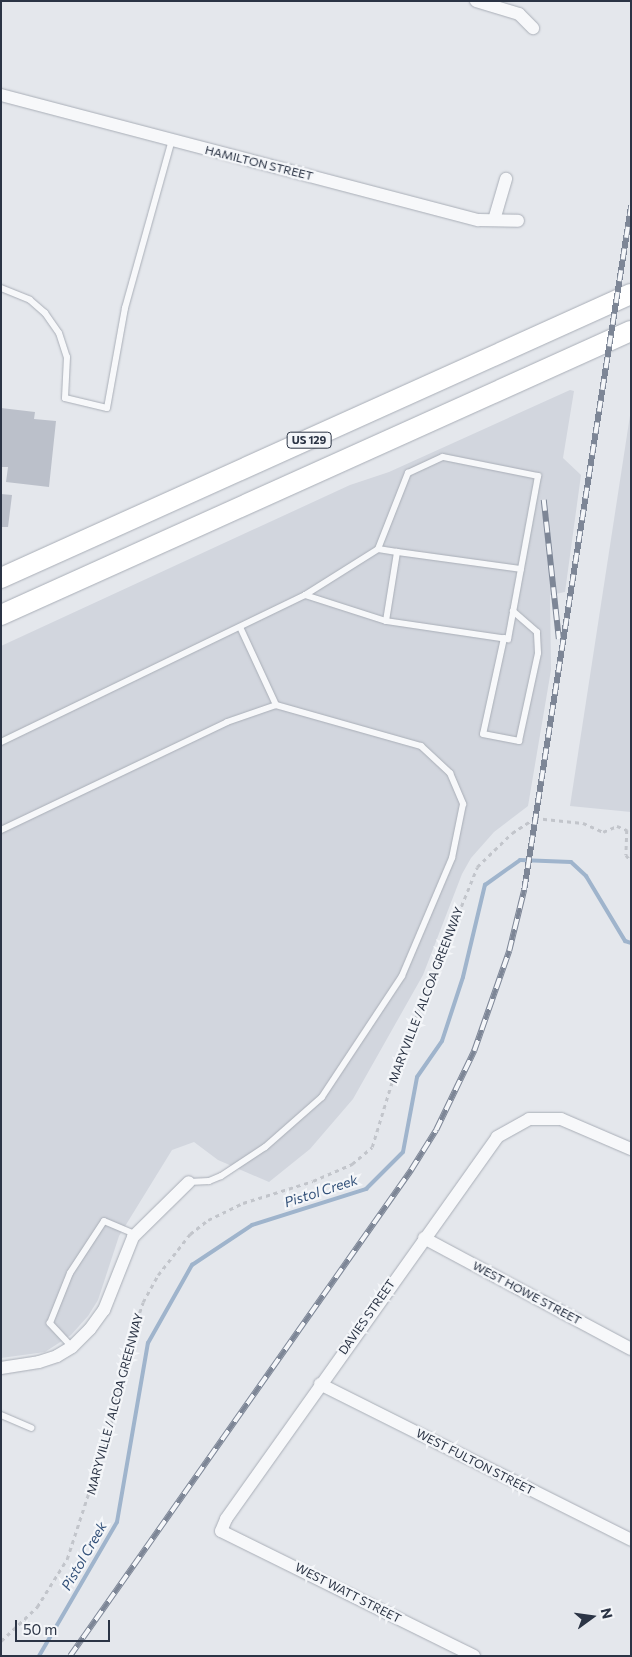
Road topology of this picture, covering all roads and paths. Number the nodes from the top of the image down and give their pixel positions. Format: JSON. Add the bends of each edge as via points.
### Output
{"nodes":[{"id":1,"x":476,"y":1,"type":"edge"},
{"id":2,"x":533,"y":28,"type":"dead end"},
{"id":3,"x":1,"y":95,"type":"edge"},
{"id":4,"x":172,"y":140,"type":"junction"},
{"id":5,"x":506,"y":179,"type":"dead end"},
{"id":6,"x":494,"y":220,"type":"junction"},
{"id":7,"x":518,"y":221,"type":"dead end"},
{"id":8,"x":1,"y":288,"type":"edge"},
{"id":9,"x":631,"y":294,"type":"edge"},
{"id":10,"x":631,"y":331,"type":"edge"},
{"id":11,"x":378,"y":549,"type":"junction"},
{"id":12,"x":397,"y":552,"type":"junction"},
{"id":13,"x":521,"y":569,"type":"junction"},
{"id":14,"x":1,"y":578,"type":"edge"},
{"id":15,"x":305,"y":595,"type":"junction"},
{"id":16,"x":513,"y":611,"type":"junction"},
{"id":17,"x":1,"y":615,"type":"edge"},
{"id":18,"x":386,"y":621,"type":"junction"},
{"id":19,"x":240,"y":627,"type":"junction"},
{"id":20,"x":504,"y":638,"type":"junction"},
{"id":21,"x":276,"y":705,"type":"junction"},
{"id":22,"x":1,"y":742,"type":"edge"},
{"id":23,"x":1,"y":830,"type":"edge"},
{"id":24,"x":631,"y":861,"type":"edge"},
{"id":25,"x":631,"y":1149,"type":"edge"},
{"id":26,"x":188,"y":1182,"type":"joint"},
{"id":27,"x":135,"y":1234,"type":"junction"},
{"id":28,"x":424,"y":1238,"type":"junction"},
{"id":29,"x":72,"y":1347,"type":"junction"},
{"id":30,"x":631,"y":1349,"type":"edge"},
{"id":31,"x":1,"y":1368,"type":"edge"},
{"id":32,"x":320,"y":1384,"type":"junction"},
{"id":33,"x":1,"y":1415,"type":"edge"},
{"id":34,"x":31,"y":1428,"type":"dead end"},
{"id":35,"x":222,"y":1531,"type":"joint"},
{"id":36,"x":631,"y":1540,"type":"edge"},
{"id":37,"x":1,"y":1641,"type":"edge"},
{"id":38,"x":474,"y":1656,"type":"edge"}],
"edges":[{"from":1,"to":2,"type":"street","via":[[519,14]]},
{"from":3,"to":4,"type":"street","name":"HAMILTON STREET"},
{"from":4,"to":6,"type":"street","name":"HAMILTON STREET","via":[[479,220]]},
{"from":4,"to":8,"type":"lane","via":[[125,308],[107,408],[65,398],[67,357],[59,333],[45,313],[30,300]]},
{"from":5,"to":6,"type":"street"},
{"from":6,"to":7,"type":"street","name":"HAMILTON STREET"},
{"from":9,"to":14,"type":"highway","number":"US 129"},
{"from":10,"to":17,"type":"highway","number":"US 129"},
{"from":11,"to":12,"type":"lane"},
{"from":11,"to":13,"type":"lane","via":[[408,473],[443,456],[538,476]]},
{"from":11,"to":15,"type":"lane"},
{"from":12,"to":13,"type":"lane"},
{"from":12,"to":18,"type":"lane"},
{"from":13,"to":16,"type":"lane"},
{"from":15,"to":18,"type":"lane"},
{"from":15,"to":19,"type":"lane"},
{"from":16,"to":20,"type":"lane","via":[[508,639]]},
{"from":16,"to":20,"type":"lane","via":[[537,632],[538,653],[519,741],[482,734]]},
{"from":18,"to":20,"type":"lane"},
{"from":19,"to":21,"type":"lane"},
{"from":19,"to":22,"type":"lane"},
{"from":21,"to":23,"type":"lane","via":[[227,722]]},
{"from":21,"to":26,"type":"lane","via":[[422,746],[450,773],[463,804],[452,858],[402,976],[322,1097],[265,1147],[221,1176],[209,1181]]},
{"from":24,"to":37,"type":"path","name":"MARYVILLE / ALCOA GREENWAY","via":[[626,855],[627,830],[617,826],[603,832],[583,823],[536,818],[512,833],[477,867],[398,1062],[372,1147],[352,1164],[313,1181],[243,1203],[208,1220],[190,1234],[158,1275],[143,1302],[129,1343],[111,1424],[78,1532],[50,1589]]},
{"from":25,"to":28,"type":"street","name":"DAVIES STREET","via":[[561,1119],[529,1119],[497,1137]]},
{"from":26,"to":27,"type":"street"},
{"from":27,"to":29,"type":"street","via":[[104,1310]]},
{"from":27,"to":29,"type":"lane","via":[[104,1220],[70,1273],[50,1323]]},
{"from":28,"to":30,"type":"street","name":"WEST HOWE STREET"},
{"from":28,"to":32,"type":"street","name":"DAVIES STREET"},
{"from":29,"to":31,"type":"street","via":[[39,1362]]},
{"from":32,"to":35,"type":"street","name":"DAVIES STREET","via":[[226,1519]]},
{"from":32,"to":36,"type":"street","name":"WEST FULTON STREET"},
{"from":33,"to":34,"type":"lane"},
{"from":35,"to":38,"type":"street","name":"WEST WATT STREET"}]}
